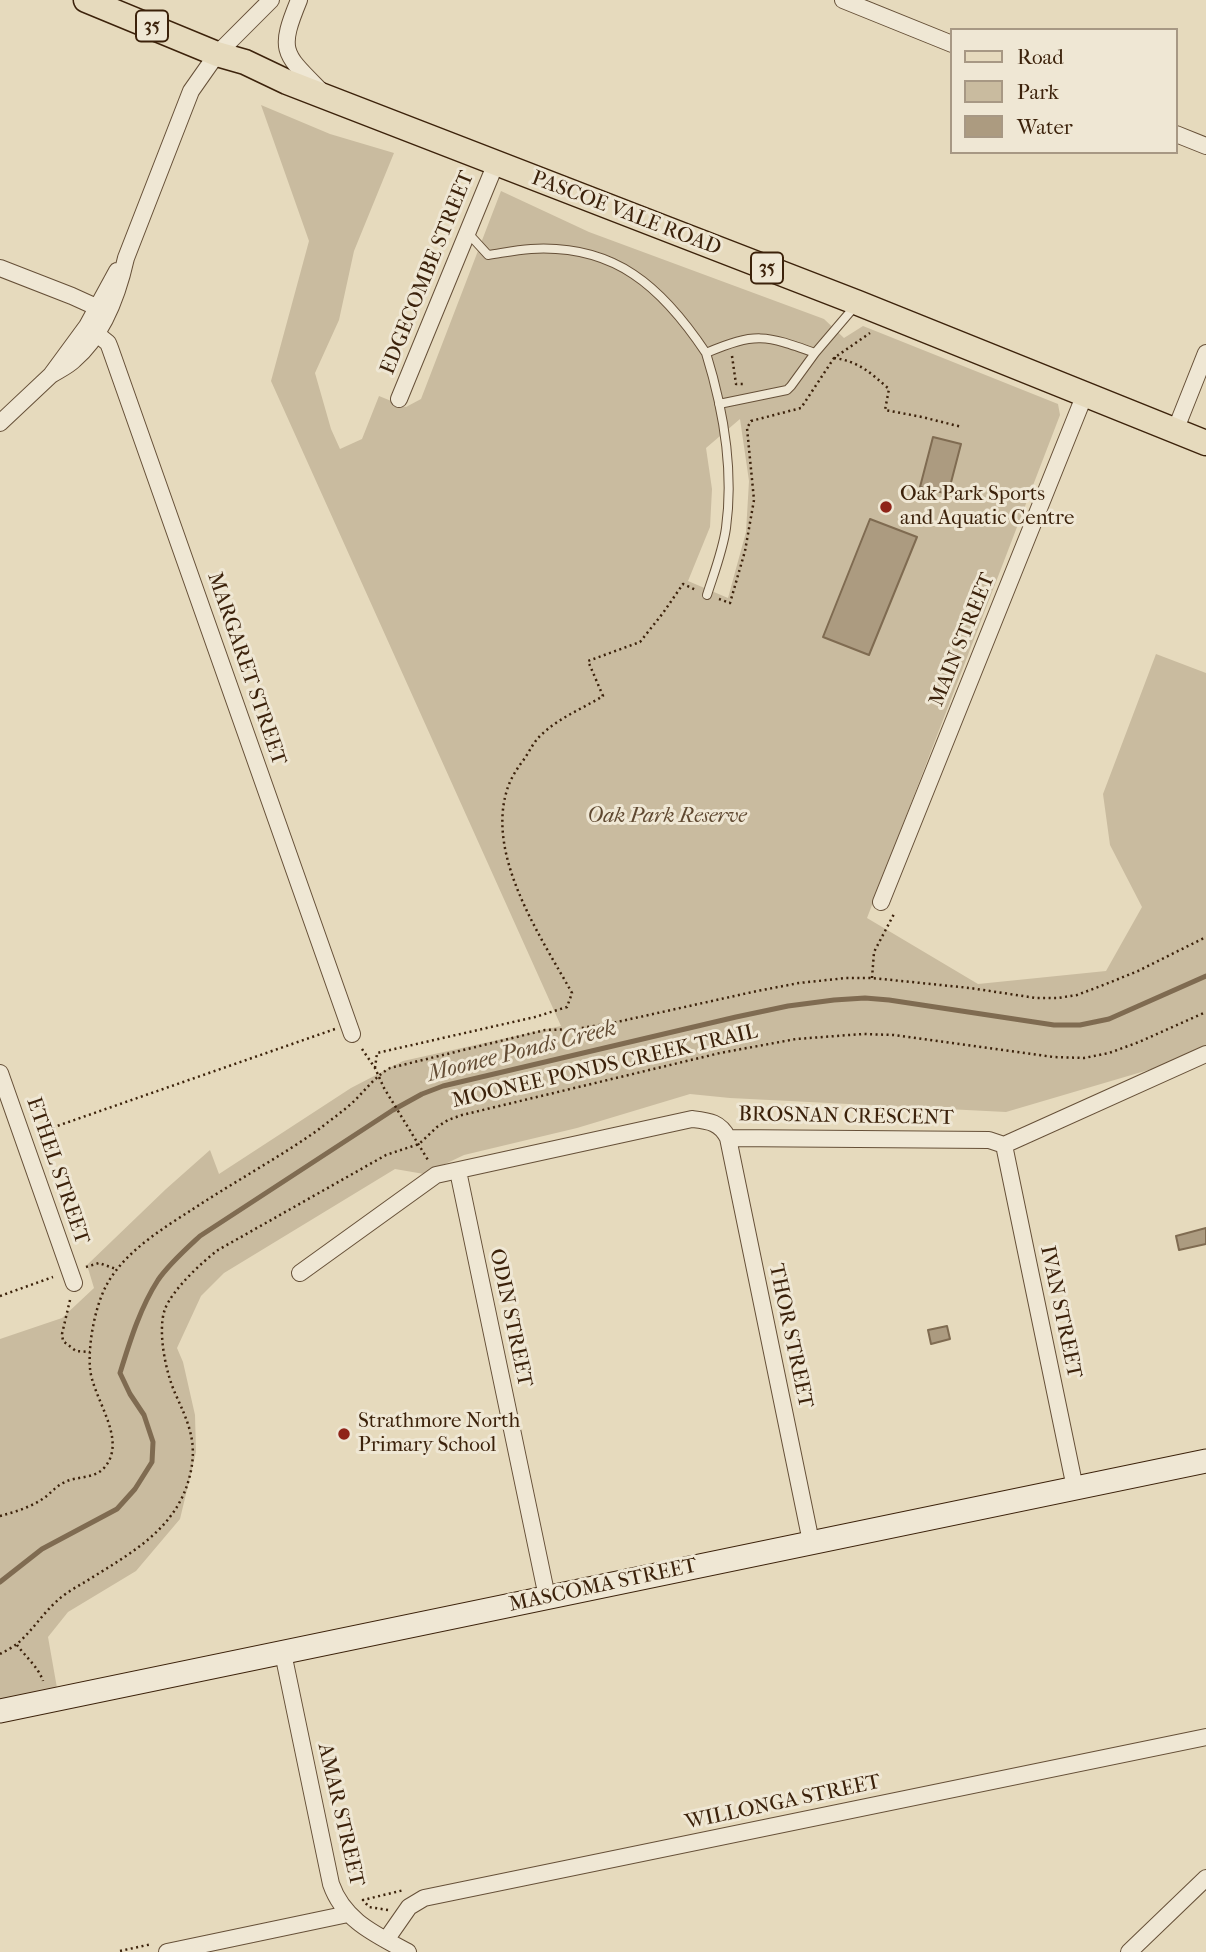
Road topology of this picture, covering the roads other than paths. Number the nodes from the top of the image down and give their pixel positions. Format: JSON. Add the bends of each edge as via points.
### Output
{"nodes":[{"id":1,"x":86,"y":0,"type":"edge"},
{"id":2,"x":271,"y":0,"type":"edge"},
{"id":3,"x":299,"y":0,"type":"edge"},
{"id":4,"x":842,"y":0,"type":"edge"},
{"id":5,"x":950,"y":43,"type":"edge"},
{"id":6,"x":217,"y":54,"type":"junction"},
{"id":7,"x":327,"y":98,"type":"junction"},
{"id":8,"x":1178,"y":135,"type":"edge"},
{"id":9,"x":1206,"y":146,"type":"edge"},
{"id":10,"x":496,"y":163,"type":"junction"},
{"id":11,"x":467,"y":232,"type":"junction"},
{"id":12,"x":0,"y":268,"type":"edge"},
{"id":13,"x":858,"y":303,"type":"junction"},
{"id":14,"x":102,"y":309,"type":"junction"},
{"id":15,"x":92,"y":330,"type":"junction"},
{"id":16,"x":706,"y":353,"type":"junction"},
{"id":17,"x":815,"y":353,"type":"junction"},
{"id":18,"x":1206,"y":353,"type":"edge"},
{"id":19,"x":1085,"y":394,"type":"junction"},
{"id":20,"x":399,"y":399,"type":"dead end"},
{"id":21,"x":719,"y":404,"type":"junction"},
{"id":22,"x":0,"y":423,"type":"edge"},
{"id":23,"x":1175,"y":431,"type":"junction"},
{"id":24,"x":1206,"y":443,"type":"edge"},
{"id":25,"x":707,"y":595,"type":"road end"},
{"id":26,"x":881,"y":902,"type":"dead end"},
{"id":27,"x":350,"y":1029,"type":"road end"},
{"id":28,"x":1206,"y":1054,"type":"edge"},
{"id":29,"x":0,"y":1073,"type":"edge"},
{"id":30,"x":728,"y":1138,"type":"junction"},
{"id":31,"x":1004,"y":1145,"type":"junction"},
{"id":32,"x":458,"y":1171,"type":"junction"},
{"id":33,"x":300,"y":1273,"type":"dead end"},
{"id":34,"x":72,"y":1277,"type":"road end"},
{"id":35,"x":1206,"y":1461,"type":"edge"},
{"id":36,"x":1075,"y":1488,"type":"junction"},
{"id":37,"x":811,"y":1542,"type":"junction"},
{"id":38,"x":547,"y":1597,"type":"junction"},
{"id":39,"x":282,"y":1653,"type":"junction"},
{"id":40,"x":0,"y":1711,"type":"edge"},
{"id":41,"x":1206,"y":1737,"type":"edge"},
{"id":42,"x":1206,"y":1878,"type":"edge"},
{"id":43,"x":348,"y":1914,"type":"junction"},
{"id":44,"x":386,"y":1940,"type":"junction"},
{"id":45,"x":167,"y":1952,"type":"edge"},
{"id":46,"x":408,"y":1952,"type":"edge"},
{"id":47,"x":1129,"y":1952,"type":"edge"}],
"edges":[{"from":1,"to":6,"type":"main road","name":"PASCOE VALE ROAD","number":"35"},
{"from":2,"to":6,"type":"street"},
{"from":3,"to":7,"type":"street","via":[[289,25],[287,49]]},
{"from":4,"to":5,"type":"street"},
{"from":6,"to":7,"type":"main road","name":"PASCOE VALE ROAD","number":"35"},
{"from":6,"to":14,"type":"street","via":[[191,91]]},
{"from":7,"to":10,"type":"main road","name":"PASCOE VALE ROAD","number":"35"},
{"from":8,"to":9,"type":"street"},
{"from":10,"to":11,"type":"street","name":"EDGECOMBE STREET"},
{"from":10,"to":13,"type":"main road","name":"PASCOE VALE ROAD","number":"35"},
{"from":11,"to":16,"type":"lane","via":[[488,255],[553,249],[601,257],[639,278],[675,310]]},
{"from":11,"to":20,"type":"street","name":"EDGECOMBE STREET"},
{"from":12,"to":14,"type":"street"},
{"from":13,"to":17,"type":"lane"},
{"from":13,"to":19,"type":"main road","name":"PASCOE VALE ROAD","number":"35"},
{"from":14,"to":15,"type":"street"},
{"from":15,"to":22,"type":"street"},
{"from":15,"to":27,"type":"street","name":"MARGARET STREET","via":[[110,348]]},
{"from":16,"to":17,"type":"lane","via":[[736,340],[757,338]]},
{"from":16,"to":21,"type":"lane"},
{"from":17,"to":21,"type":"lane","via":[[787,390]]},
{"from":18,"to":23,"type":"street"},
{"from":19,"to":23,"type":"main road","name":"PASCOE VALE ROAD","number":"35"},
{"from":19,"to":26,"type":"street","name":"MAIN STREET"},
{"from":21,"to":25,"type":"lane","via":[[729,499],[726,530]]},
{"from":23,"to":24,"type":"main road","name":"PASCOE VALE ROAD","number":"35"},
{"from":28,"to":31,"type":"street"},
{"from":29,"to":34,"type":"street","name":"ETHEL STREET"},
{"from":30,"to":31,"type":"street","name":"BROSNAN CRESCENT","via":[[989,1140]]},
{"from":30,"to":32,"type":"street","name":"BROSNAN CRESCENT","via":[[714,1121],[692,1119]]},
{"from":30,"to":37,"type":"street","name":"THOR STREET"},
{"from":31,"to":36,"type":"street","name":"IVAN STREET"},
{"from":32,"to":33,"type":"street","name":"BROSNAN CRESCENT","via":[[436,1175]]},
{"from":32,"to":38,"type":"street","name":"ODIN STREET"},
{"from":35,"to":36,"type":"main road","name":"MASCOMA STREET"},
{"from":36,"to":37,"type":"main road","name":"MASCOMA STREET"},
{"from":37,"to":38,"type":"main road","name":"MASCOMA STREET"},
{"from":38,"to":39,"type":"main road","name":"MASCOMA STREET"},
{"from":39,"to":40,"type":"main road","name":"MASCOMA STREET"},
{"from":39,"to":43,"type":"street","name":"AMAR STREET","via":[[331,1884]]},
{"from":41,"to":44,"type":"street","name":"WILLONGA STREET","via":[[424,1898],[409,1907]]},
{"from":42,"to":47,"type":"street"},
{"from":43,"to":44,"type":"street","name":"AMAR STREET"},
{"from":43,"to":45,"type":"street"},
{"from":44,"to":46,"type":"street","name":"AMAR STREET"}]}
